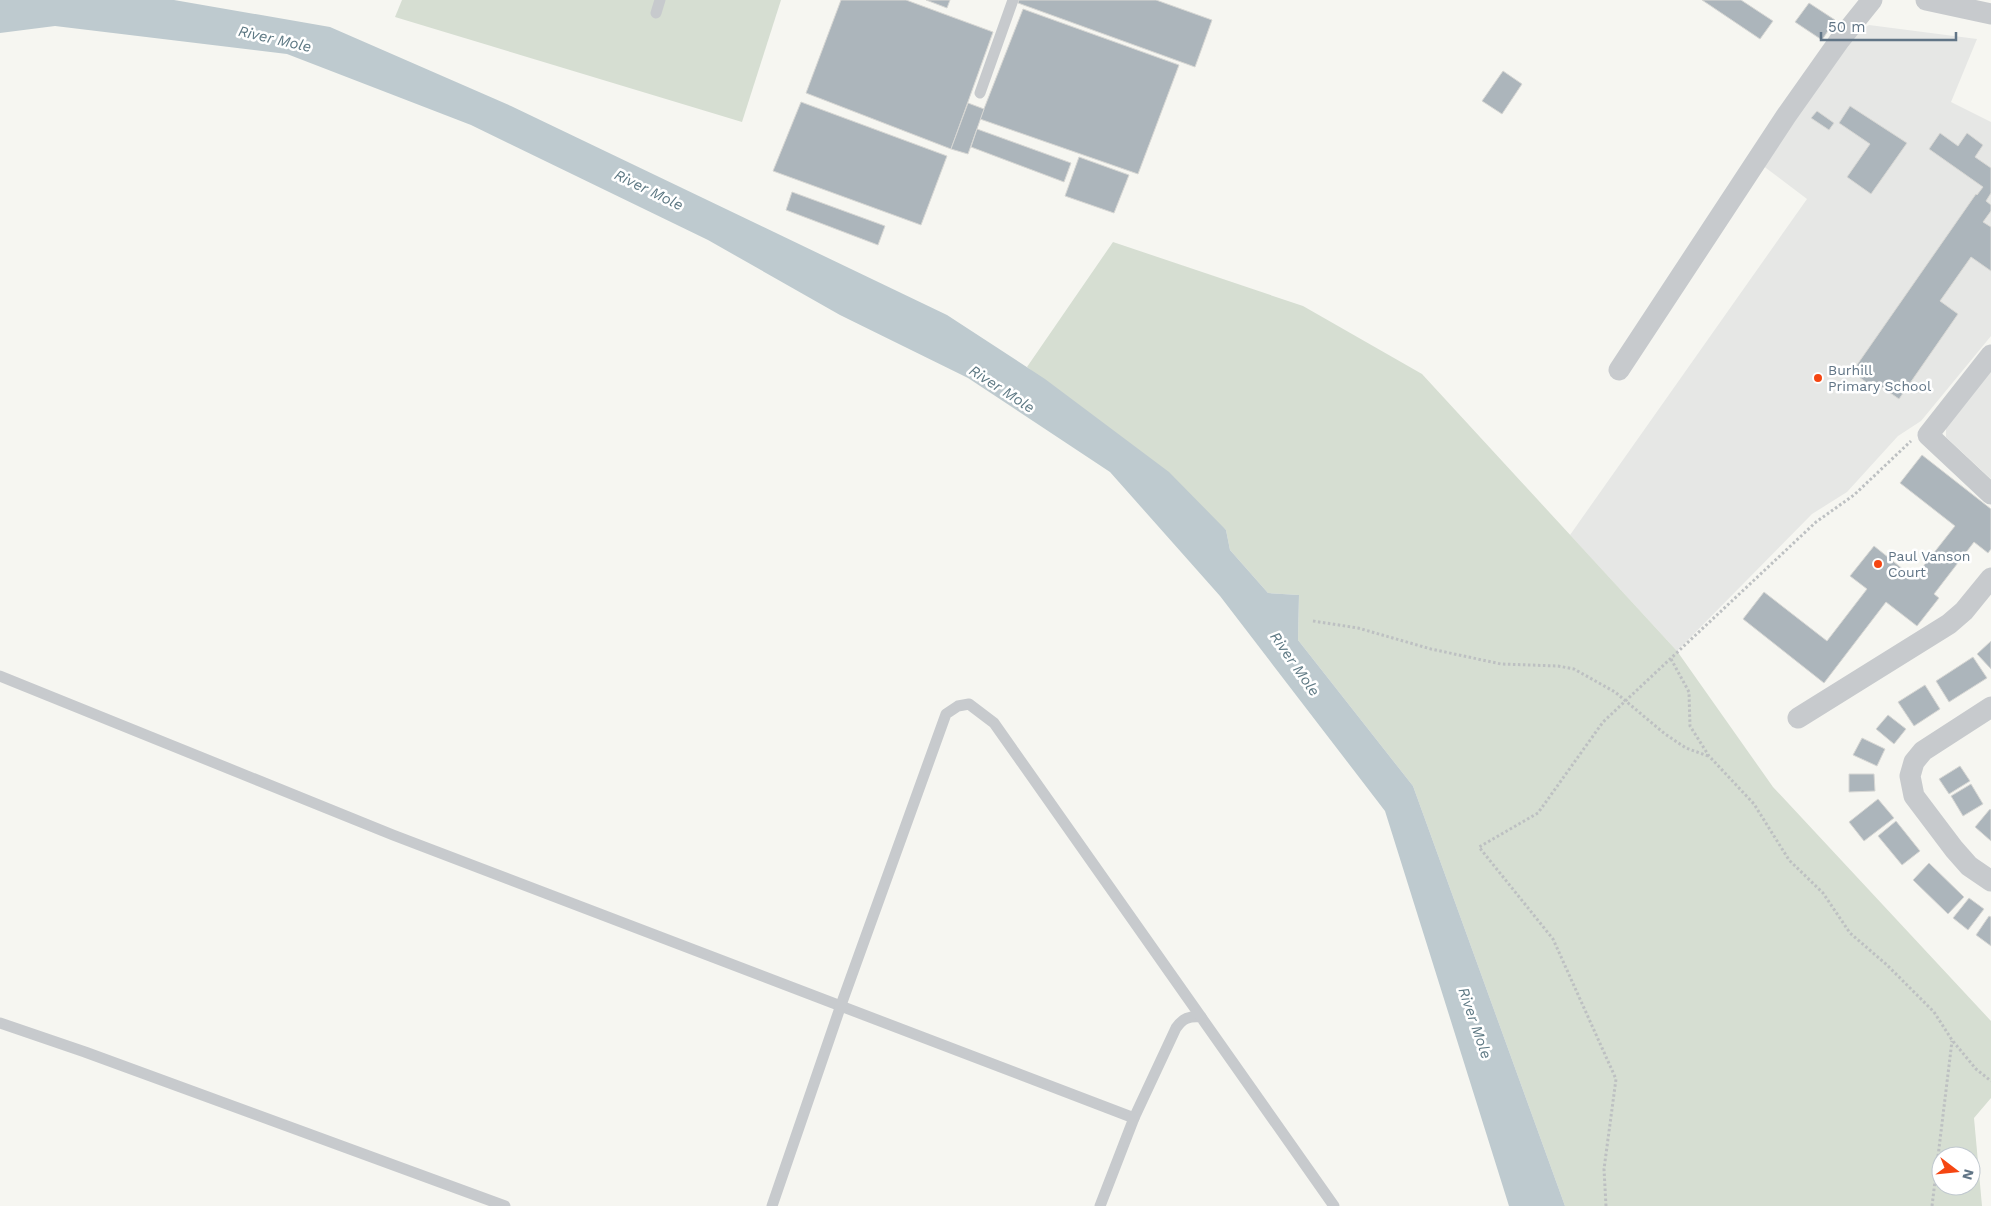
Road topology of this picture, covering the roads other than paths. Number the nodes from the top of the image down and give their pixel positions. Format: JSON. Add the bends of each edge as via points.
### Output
{"nodes":[{"id":1,"x":660,"y":0,"type":"edge"},
{"id":2,"x":1013,"y":0,"type":"edge"},
{"id":3,"x":1872,"y":0,"type":"edge"},
{"id":4,"x":1926,"y":0,"type":"edge"},
{"id":5,"x":656,"y":13,"type":"dead end"},
{"id":6,"x":1991,"y":14,"type":"edge"},
{"id":7,"x":980,"y":93,"type":"dead end"},
{"id":8,"x":1991,"y":356,"type":"edge"},
{"id":9,"x":1619,"y":370,"type":"dead end"},
{"id":10,"x":1991,"y":494,"type":"edge"},
{"id":11,"x":1991,"y":578,"type":"edge"},
{"id":12,"x":0,"y":676,"type":"edge"},
{"id":13,"x":1991,"y":707,"type":"edge"},
{"id":14,"x":1798,"y":718,"type":"dead end"},
{"id":15,"x":1991,"y":881,"type":"edge"},
{"id":16,"x":841,"y":1005,"type":"junction"},
{"id":17,"x":1201,"y":1017,"type":"junction"},
{"id":18,"x":0,"y":1023,"type":"edge"},
{"id":19,"x":1134,"y":1118,"type":"junction"},
{"id":20,"x":505,"y":1206,"type":"edge"},
{"id":21,"x":772,"y":1206,"type":"edge"},
{"id":22,"x":1100,"y":1206,"type":"edge"},
{"id":23,"x":1334,"y":1206,"type":"edge"}],
"edges":[{"from":1,"to":5,"type":"lane"},
{"from":2,"to":7,"type":"lane"},
{"from":3,"to":9,"type":"street","via":[[1786,116]]},
{"from":4,"to":6,"type":"street"},
{"from":8,"to":10,"type":"street","via":[[1928,435]]},
{"from":11,"to":14,"type":"street","via":[[1949,624]]},
{"from":12,"to":16,"type":"lane","via":[[393,835]]},
{"from":13,"to":15,"type":"street","via":[[1923,751],[1914,762],[1910,776],[1914,796],[1954,849],[1969,866]]},
{"from":16,"to":17,"type":"lane","via":[[946,714],[958,706],[969,704],[994,723]]},
{"from":16,"to":19,"type":"lane"},
{"from":16,"to":21,"type":"lane"},
{"from":17,"to":19,"type":"lane","via":[[1190,1016],[1176,1028]]},
{"from":17,"to":23,"type":"lane"},
{"from":18,"to":20,"type":"lane"},
{"from":19,"to":22,"type":"lane"}]}
